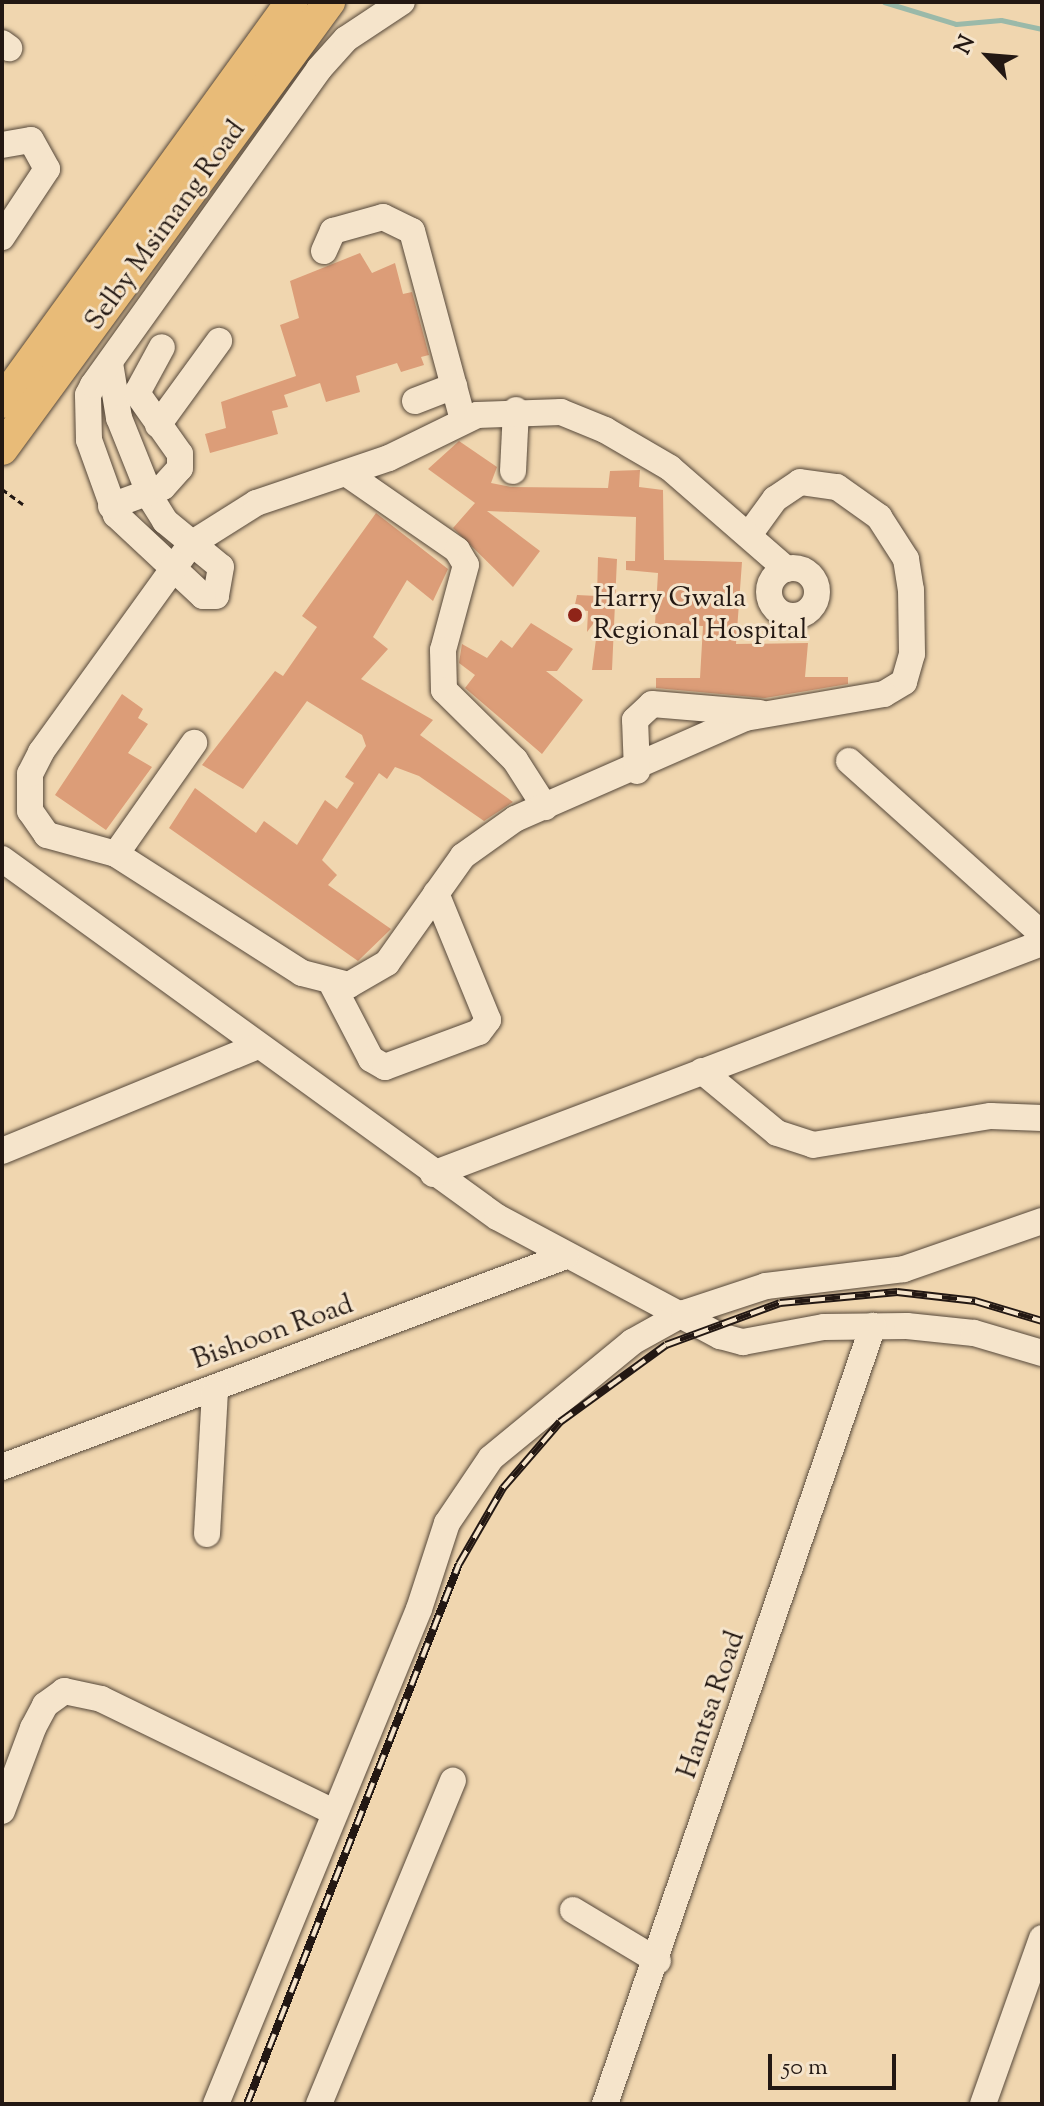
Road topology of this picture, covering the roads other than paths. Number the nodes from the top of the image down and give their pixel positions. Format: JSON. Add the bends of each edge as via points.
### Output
{"nodes":[{"id":1,"x":292,"y":2,"type":"edge"},
{"id":2,"x":329,"y":2,"type":"edge"},
{"id":3,"x":402,"y":2,"type":"edge"},
{"id":4,"x":2,"y":145,"type":"edge"},
{"id":5,"x":2,"y":237,"type":"edge"},
{"id":6,"x":324,"y":251,"type":"dead end"},
{"id":7,"x":219,"y":341,"type":"dead end"},
{"id":8,"x":162,"y":347,"type":"dead end"},
{"id":9,"x":110,"y":363,"type":"junction"},
{"id":10,"x":454,"y":386,"type":"junction"},
{"id":11,"x":415,"y":401,"type":"dead end"},
{"id":12,"x":2,"y":402,"type":"edge"},
{"id":13,"x":516,"y":410,"type":"junction"},
{"id":14,"x":463,"y":420,"type":"junction"},
{"id":15,"x":158,"y":425,"type":"junction"},
{"id":16,"x":2,"y":449,"type":"edge"},
{"id":17,"x":513,"y":471,"type":"dead end"},
{"id":18,"x":346,"y":473,"type":"junction"},
{"id":19,"x":149,"y":492,"type":"junction"},
{"id":20,"x":111,"y":506,"type":"junction"},
{"id":21,"x":751,"y":532,"type":"junction"},
{"id":22,"x":191,"y":544,"type":"junction"},
{"id":23,"x":174,"y":569,"type":"junction"},
{"id":24,"x":786,"y":569,"type":"dead end"},
{"id":25,"x":767,"y":714,"type":"junction"},
{"id":26,"x":194,"y":743,"type":"dead end"},
{"id":27,"x":849,"y":761,"type":"dead end"},
{"id":28,"x":637,"y":771,"type":"junction"},
{"id":29,"x":545,"y":807,"type":"junction"},
{"id":30,"x":116,"y":854,"type":"junction"},
{"id":31,"x":2,"y":859,"type":"edge"},
{"id":32,"x":436,"y":893,"type":"junction"},
{"id":33,"x":1042,"y":934,"type":"edge"},
{"id":34,"x":1042,"y":943,"type":"edge"},
{"id":35,"x":333,"y":986,"type":"junction"},
{"id":36,"x":256,"y":1047,"type":"junction"},
{"id":37,"x":702,"y":1071,"type":"junction"},
{"id":38,"x":1042,"y":1118,"type":"edge"},
{"id":39,"x":2,"y":1151,"type":"edge"},
{"id":40,"x":433,"y":1174,"type":"junction"},
{"id":41,"x":1042,"y":1221,"type":"edge"},
{"id":42,"x":566,"y":1256,"type":"junction"},
{"id":43,"x":684,"y":1313,"type":"junction"},
{"id":44,"x":873,"y":1326,"type":"junction"},
{"id":45,"x":1042,"y":1353,"type":"edge"},
{"id":46,"x":215,"y":1389,"type":"junction"},
{"id":47,"x":2,"y":1467,"type":"edge"},
{"id":48,"x":207,"y":1534,"type":"dead end"},
{"id":49,"x":453,"y":1781,"type":"dead end"},
{"id":50,"x":2,"y":1811,"type":"edge"},
{"id":51,"x":334,"y":1812,"type":"junction"},
{"id":52,"x":573,"y":1910,"type":"dead end"},
{"id":53,"x":1042,"y":1938,"type":"edge"},
{"id":54,"x":658,"y":1961,"type":"junction"},
{"id":55,"x":216,"y":2104,"type":"edge"},
{"id":56,"x":319,"y":2104,"type":"edge"},
{"id":57,"x":605,"y":2104,"type":"edge"},
{"id":58,"x":983,"y":2104,"type":"edge"}],
"edges":[{"from":1,"to":12,"type":"main road","name":"Selby Msimang Road"},
{"from":2,"to":16,"type":"main road","name":"Selby Msimang Road"},
{"from":3,"to":9,"type":"street","via":[[346,39],[319,69]]},
{"from":4,"to":5,"type":"street","via":[[31,140],[47,169]]},
{"from":6,"to":10,"type":"street","via":[[333,231],[383,217],[412,231]]},
{"from":7,"to":15,"type":"street"},
{"from":8,"to":15,"type":"street","via":[[137,393]]},
{"from":9,"to":19,"type":"street","via":[[119,418]]},
{"from":9,"to":20,"type":"street","via":[[85,408]]},
{"from":10,"to":11,"type":"street"},
{"from":10,"to":14,"type":"street"},
{"from":13,"to":14,"type":"street"},
{"from":13,"to":17,"type":"street"},
{"from":13,"to":21,"type":"street","via":[[561,412],[605,430],[670,468]]},
{"from":14,"to":18,"type":"street"},
{"from":15,"to":19,"type":"street","via":[[181,461],[170,483]]},
{"from":18,"to":22,"type":"street","via":[[256,503]]},
{"from":18,"to":29,"type":"street","via":[[457,550],[465,581],[443,650],[444,690],[515,760]]},
{"from":19,"to":20,"type":"street"},
{"from":19,"to":22,"type":"street","via":[[165,521]]},
{"from":20,"to":23,"type":"street"},
{"from":21,"to":24,"type":"street"},
{"from":21,"to":25,"type":"street","via":[[790,485],[837,487],[879,517],[899,542],[911,590],[910,669],[895,690]]},
{"from":22,"to":23,"type":"street"},
{"from":22,"to":23,"type":"street","via":[[221,567],[220,591],[203,596]]},
{"from":23,"to":30,"type":"street","via":[[30,774],[36,825],[67,845]]},
{"from":25,"to":28,"type":"street","via":[[709,733]]},
{"from":25,"to":28,"type":"street","via":[[652,704],[635,720]]},
{"from":26,"to":30,"type":"street"},
{"from":27,"to":33,"type":"street"},
{"from":28,"to":29,"type":"street"},
{"from":29,"to":32,"type":"street","via":[[485,837]]},
{"from":30,"to":35,"type":"street"},
{"from":31,"to":36,"type":"street"},
{"from":32,"to":35,"type":"street","via":[[387,963],[371,976]]},
{"from":32,"to":35,"type":"street","via":[[488,1020],[479,1032],[385,1067],[371,1059]]},
{"from":34,"to":37,"type":"street"},
{"from":36,"to":39,"type":"street"},
{"from":36,"to":40,"type":"street"},
{"from":37,"to":38,"type":"street","via":[[777,1133],[813,1145],[991,1116]]},
{"from":37,"to":40,"type":"street"},
{"from":40,"to":42,"type":"street"},
{"from":41,"to":43,"type":"street","via":[[904,1269],[766,1286]]},
{"from":42,"to":43,"type":"street"},
{"from":42,"to":46,"type":"street","name":"Bishoon Road"},
{"from":43,"to":44,"type":"street","via":[[743,1342]]},
{"from":43,"to":51,"type":"street","via":[[632,1342],[533,1419],[460,1500]]},
{"from":44,"to":45,"type":"street","via":[[974,1333]]},
{"from":44,"to":54,"type":"street","name":"Hantsa Road"},
{"from":46,"to":47,"type":"street","name":"Bishoon Road"},
{"from":46,"to":48,"type":"street"},
{"from":49,"to":56,"type":"street"},
{"from":50,"to":51,"type":"street","via":[[33,1728],[45,1705],[64,1691],[101,1699]]},
{"from":51,"to":55,"type":"street"},
{"from":52,"to":54,"type":"street"},
{"from":53,"to":58,"type":"street"},
{"from":54,"to":57,"type":"street","name":"Hantsa Road"}]}
